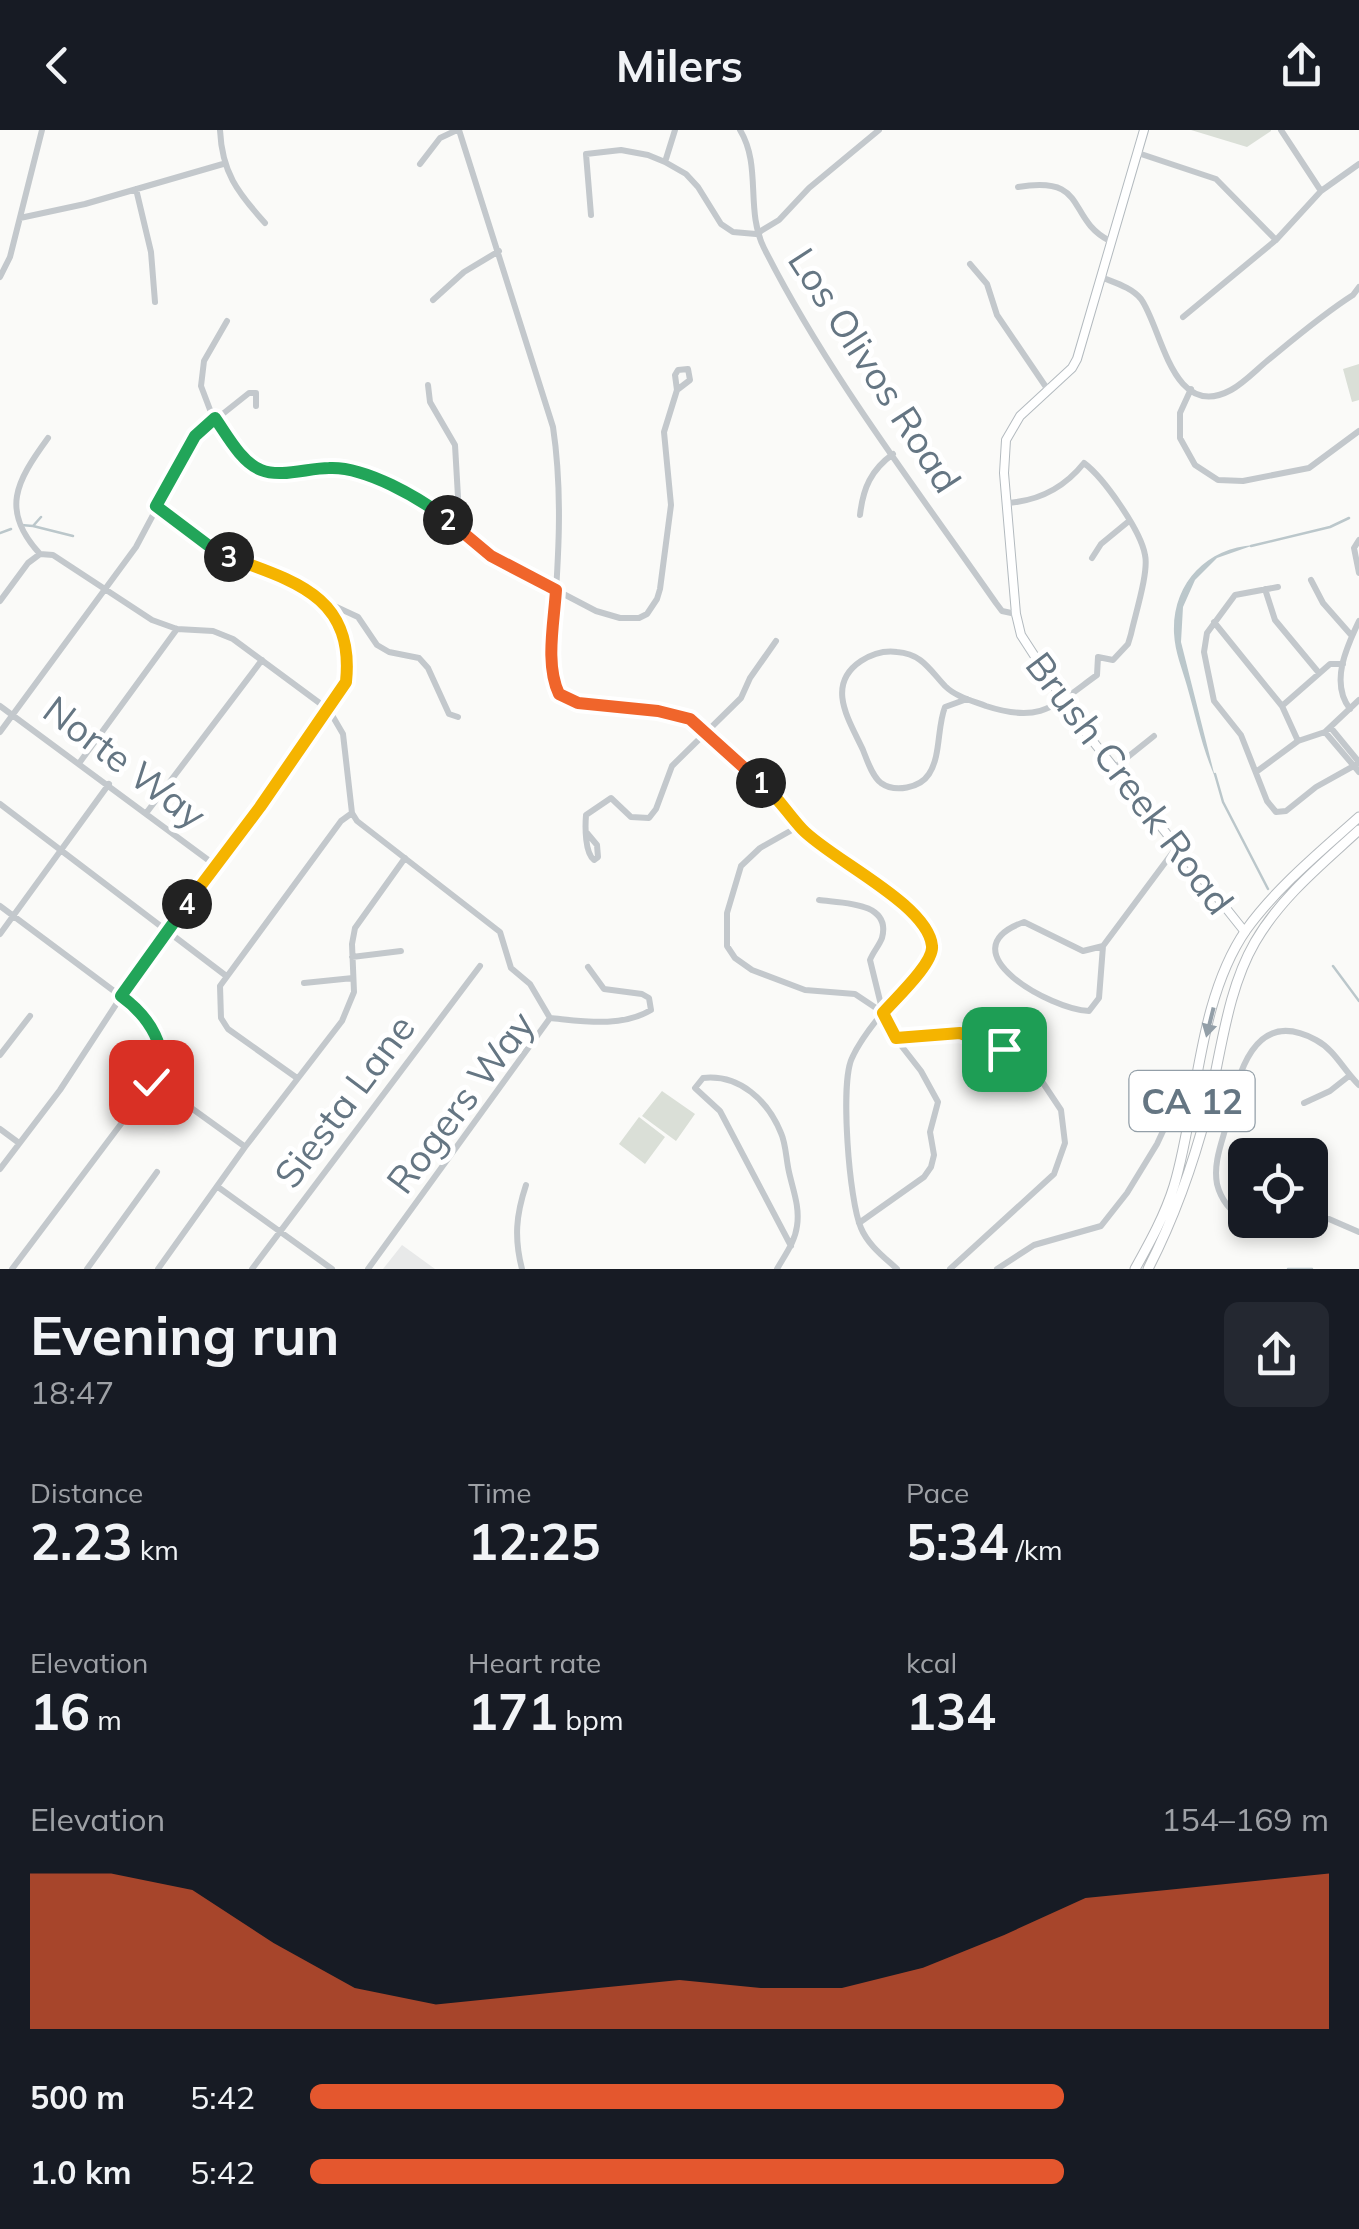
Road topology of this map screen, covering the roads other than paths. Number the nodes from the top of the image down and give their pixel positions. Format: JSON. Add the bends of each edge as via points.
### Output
{"nodes":[{"id":1,"x":42,"y":130,"type":"edge"},
{"id":2,"x":220,"y":130,"type":"edge"},
{"id":3,"x":458,"y":130,"type":"edge"},
{"id":4,"x":674,"y":130,"type":"edge"},
{"id":5,"x":740,"y":130,"type":"edge"},
{"id":6,"x":880,"y":130,"type":"edge"},
{"id":7,"x":1144,"y":130,"type":"edge"},
{"id":8,"x":1282,"y":130,"type":"edge"},
{"id":9,"x":1138,"y":153,"type":"junction"},
{"id":10,"x":665,"y":162,"type":"junction"},
{"id":11,"x":224,"y":164,"type":"junction"},
{"id":12,"x":420,"y":164,"type":"dead end"},
{"id":13,"x":1359,"y":164,"type":"edge"},
{"id":14,"x":1018,"y":187,"type":"dead end"},
{"id":15,"x":136,"y":189,"type":"junction"},
{"id":16,"x":1321,"y":191,"type":"junction"},
{"id":17,"x":591,"y":214,"type":"dead end"},
{"id":18,"x":20,"y":218,"type":"junction"},
{"id":19,"x":265,"y":223,"type":"dead end"},
{"id":20,"x":756,"y":234,"type":"junction"},
{"id":21,"x":1276,"y":240,"type":"junction"},
{"id":22,"x":1110,"y":241,"type":"junction"},
{"id":23,"x":499,"y":251,"type":"junction"},
{"id":24,"x":970,"y":264,"type":"dead end"},
{"id":25,"x":1100,"y":276,"type":"junction"},
{"id":26,"x":0,"y":277,"type":"edge"},
{"id":27,"x":1359,"y":287,"type":"edge"},
{"id":28,"x":433,"y":300,"type":"dead end"},
{"id":29,"x":155,"y":302,"type":"dead end"},
{"id":30,"x":1183,"y":316,"type":"dead end"},
{"id":31,"x":227,"y":321,"type":"dead end"},
{"id":32,"x":428,"y":385,"type":"dead end"},
{"id":33,"x":1191,"y":389,"type":"junction"},
{"id":34,"x":677,"y":390,"type":"dead end"},
{"id":35,"x":1048,"y":390,"type":"junction"},
{"id":36,"x":256,"y":406,"type":"dead end"},
{"id":37,"x":215,"y":418,"type":"junction"},
{"id":38,"x":1359,"y":431,"type":"edge"},
{"id":39,"x":48,"y":438,"type":"dead end"},
{"id":40,"x":892,"y":454,"type":"junction"},
{"id":41,"x":1007,"y":503,"type":"junction"},
{"id":42,"x":156,"y":506,"type":"junction"},
{"id":43,"x":860,"y":515,"type":"dead end"},
{"id":44,"x":443,"y":516,"type":"junction"},
{"id":45,"x":1129,"y":521,"type":"junction"},
{"id":46,"x":1359,"y":540,"type":"edge"},
{"id":47,"x":40,"y":554,"type":"junction"},
{"id":48,"x":1092,"y":558,"type":"dead end"},
{"id":49,"x":1359,"y":573,"type":"edge"},
{"id":50,"x":1312,"y":580,"type":"dead end"},
{"id":51,"x":1278,"y":587,"type":"dead end"},
{"id":52,"x":1266,"y":588,"type":"junction"},
{"id":53,"x":556,"y":590,"type":"junction"},
{"id":54,"x":106,"y":591,"type":"junction"},
{"id":55,"x":0,"y":601,"type":"edge"},
{"id":56,"x":325,"y":602,"type":"junction"},
{"id":57,"x":1016,"y":614,"type":"junction"},
{"id":58,"x":1214,"y":622,"type":"junction"},
{"id":59,"x":1359,"y":622,"type":"edge"},
{"id":60,"x":177,"y":628,"type":"junction"},
{"id":61,"x":1352,"y":636,"type":"junction"},
{"id":62,"x":776,"y":640,"type":"dead end"},
{"id":63,"x":262,"y":660,"type":"junction"},
{"id":64,"x":1343,"y":664,"type":"junction"},
{"id":65,"x":1318,"y":672,"type":"junction"},
{"id":66,"x":948,"y":688,"type":"junction"},
{"id":67,"x":966,"y":699,"type":"junction"},
{"id":68,"x":1062,"y":700,"type":"junction"},
{"id":69,"x":1359,"y":700,"type":"edge"},
{"id":70,"x":0,"y":706,"type":"edge"},
{"id":71,"x":1282,"y":706,"type":"junction"},
{"id":72,"x":945,"y":707,"type":"junction"},
{"id":73,"x":1350,"y":709,"type":"junction"},
{"id":74,"x":329,"y":710,"type":"junction"},
{"id":75,"x":14,"y":713,"type":"junction"},
{"id":76,"x":458,"y":717,"type":"dead end"},
{"id":77,"x":1328,"y":730,"type":"junction"},
{"id":78,"x":0,"y":732,"type":"edge"},
{"id":79,"x":707,"y":732,"type":"junction"},
{"id":80,"x":1154,"y":736,"type":"dead end"},
{"id":81,"x":1298,"y":741,"type":"junction"},
{"id":82,"x":80,"y":762,"type":"junction"},
{"id":83,"x":1358,"y":765,"type":"edge"},
{"id":84,"x":1114,"y":768,"type":"junction"},
{"id":85,"x":1256,"y":772,"type":"junction"},
{"id":86,"x":109,"y":784,"type":"junction"},
{"id":87,"x":0,"y":804,"type":"edge"},
{"id":88,"x":147,"y":812,"type":"junction"},
{"id":89,"x":352,"y":812,"type":"junction"},
{"id":90,"x":1359,"y":817,"type":"edge"},
{"id":91,"x":798,"y":826,"type":"junction"},
{"id":92,"x":1359,"y":830,"type":"edge"},
{"id":93,"x":587,"y":833,"type":"dead end"},
{"id":94,"x":1176,"y":848,"type":"junction"},
{"id":95,"x":62,"y":850,"type":"junction"},
{"id":96,"x":405,"y":858,"type":"junction"},
{"id":97,"x":215,"y":864,"type":"junction"},
{"id":98,"x":1289,"y":890,"type":"junction"},
{"id":99,"x":819,"y":900,"type":"dead end"},
{"id":100,"x":0,"y":906,"type":"edge"},
{"id":101,"x":14,"y":916,"type":"junction"},
{"id":102,"x":168,"y":930,"type":"junction"},
{"id":103,"x":1245,"y":932,"type":"junction"},
{"id":104,"x":0,"y":934,"type":"edge"},
{"id":105,"x":1255,"y":942,"type":"junction"},
{"id":106,"x":1104,"y":946,"type":"junction"},
{"id":107,"x":401,"y":951,"type":"dead end"},
{"id":108,"x":352,"y":957,"type":"junction"},
{"id":109,"x":480,"y":966,"type":"dead end"},
{"id":110,"x":588,"y":967,"type":"dead end"},
{"id":111,"x":226,"y":975,"type":"junction"},
{"id":112,"x":353,"y":978,"type":"junction"},
{"id":113,"x":304,"y":983,"type":"dead end"},
{"id":114,"x":121,"y":996,"type":"junction"},
{"id":115,"x":883,"y":1013,"type":"junction"},
{"id":116,"x":30,"y":1016,"type":"dead end"},
{"id":117,"x":550,"y":1018,"type":"junction"},
{"id":118,"x":896,"y":1038,"type":"junction"},
{"id":119,"x":0,"y":1055,"type":"edge"},
{"id":120,"x":156,"y":1076,"type":"junction"},
{"id":121,"x":1350,"y":1076,"type":"junction"},
{"id":122,"x":298,"y":1078,"type":"junction"},
{"id":123,"x":1359,"y":1085,"type":"edge"},
{"id":124,"x":1304,"y":1102,"type":"dead end"},
{"id":125,"x":1191,"y":1104,"type":"junction"},
{"id":126,"x":0,"y":1129,"type":"edge"},
{"id":127,"x":19,"y":1143,"type":"junction"},
{"id":128,"x":245,"y":1147,"type":"junction"},
{"id":129,"x":0,"y":1169,"type":"edge"},
{"id":130,"x":157,"y":1172,"type":"dead end"},
{"id":131,"x":526,"y":1185,"type":"dead end"},
{"id":132,"x":218,"y":1188,"type":"junction"},
{"id":133,"x":1228,"y":1204,"type":"edge"},
{"id":134,"x":1328,"y":1220,"type":"edge"},
{"id":135,"x":859,"y":1223,"type":"junction"},
{"id":136,"x":279,"y":1232,"type":"junction"},
{"id":137,"x":1359,"y":1232,"type":"edge"},
{"id":138,"x":791,"y":1246,"type":"junction"},
{"id":139,"x":12,"y":1269,"type":"edge"},
{"id":140,"x":87,"y":1269,"type":"edge"},
{"id":141,"x":158,"y":1269,"type":"edge"},
{"id":142,"x":252,"y":1269,"type":"edge"},
{"id":143,"x":332,"y":1269,"type":"edge"},
{"id":144,"x":368,"y":1269,"type":"edge"},
{"id":145,"x":522,"y":1269,"type":"edge"},
{"id":146,"x":777,"y":1269,"type":"edge"},
{"id":147,"x":897,"y":1269,"type":"edge"},
{"id":148,"x":950,"y":1269,"type":"edge"},
{"id":149,"x":997,"y":1269,"type":"edge"},
{"id":150,"x":1135,"y":1269,"type":"edge"},
{"id":151,"x":1148,"y":1269,"type":"edge"}],
"edges":[{"from":1,"to":18,"type":"street"},
{"from":2,"to":11,"type":"street"},
{"from":3,"to":12,"type":"street","via":[[440,138]]},
{"from":3,"to":23,"type":"street"},
{"from":4,"to":10,"type":"street"},
{"from":5,"to":20,"type":"street","name":"Los Olivos Road","via":[[752,158]]},
{"from":6,"to":20,"type":"street"},
{"from":7,"to":9,"type":"street","name":"Brush Creek Road"},
{"from":8,"to":16,"type":"street"},
{"from":9,"to":21,"type":"street","via":[[1216,179]]},
{"from":9,"to":22,"type":"street","name":"Brush Creek Road"},
{"from":10,"to":17,"type":"street","via":[[621,150],[586,154]]},
{"from":10,"to":20,"type":"street","via":[[698,187],[721,224]]},
{"from":11,"to":15,"type":"street"},
{"from":11,"to":19,"type":"street"},
{"from":13,"to":16,"type":"street"},
{"from":14,"to":22,"type":"street","via":[[1062,188]]},
{"from":15,"to":18,"type":"street"},
{"from":15,"to":29,"type":"street"},
{"from":16,"to":21,"type":"street"},
{"from":18,"to":26,"type":"street"},
{"from":20,"to":40,"type":"street","name":"Los Olivos Road"},
{"from":21,"to":30,"type":"street"},
{"from":22,"to":25,"type":"street","name":"Brush Creek Road"},
{"from":23,"to":28,"type":"street"},
{"from":23,"to":53,"type":"street","via":[[552,427],[560,490]]},
{"from":24,"to":35,"type":"street"},
{"from":25,"to":33,"type":"street","via":[[1143,301],[1168,365]]},
{"from":25,"to":35,"type":"street","name":"Brush Creek Road","via":[[1077,358]]},
{"from":27,"to":33,"type":"street","via":[[1233,389],[1208,395]]},
{"from":31,"to":37,"type":"street","via":[[201,373]]},
{"from":32,"to":44,"type":"street","via":[[454,445],[458,497]]},
{"from":33,"to":38,"type":"street","via":[[1180,413],[1180,438],[1195,465],[1218,480],[1309,468]]},
{"from":34,"to":53,"type":"street","via":[[664,432],[670,516],[652,608],[639,618],[620,618]]},
{"from":35,"to":41,"type":"street","name":"Brush Creek Road","via":[[1008,433]]},
{"from":36,"to":37,"type":"street","via":[[256,392],[249,392]]},
{"from":37,"to":42,"type":"street","via":[[195,436]]},
{"from":37,"to":44,"type":"street","via":[[255,468],[354,470]]},
{"from":39,"to":47,"type":"street","via":[[12,498],[17,530]]},
{"from":40,"to":43,"type":"street","via":[[868,480]]},
{"from":40,"to":57,"type":"street","name":"Los Olivos Road","via":[[1002,611]]},
{"from":41,"to":45,"type":"street","via":[[1043,496],[1084,463]]},
{"from":41,"to":57,"type":"street","name":"Brush Creek Road"},
{"from":42,"to":54,"type":"street"},
{"from":42,"to":56,"type":"street","via":[[217,552],[301,584]]},
{"from":44,"to":53,"type":"street","via":[[491,556]]},
{"from":45,"to":48,"type":"street"},
{"from":45,"to":68,"type":"street","via":[[1146,557],[1128,644],[1113,660],[1098,657],[1097,675]]},
{"from":46,"to":49,"type":"street"},
{"from":47,"to":54,"type":"street","via":[[64,559]]},
{"from":47,"to":55,"type":"street"},
{"from":50,"to":61,"type":"street","via":[[1322,603]]},
{"from":51,"to":52,"type":"street"},
{"from":52,"to":58,"type":"street","via":[[1235,596]]},
{"from":52,"to":65,"type":"street","via":[[1276,620]]},
{"from":53,"to":79,"type":"street","via":[[552,681],[559,694],[578,703],[680,715]]},
{"from":54,"to":60,"type":"street"},
{"from":54,"to":75,"type":"street"},
{"from":56,"to":74,"type":"street","via":[[348,667]]},
{"from":56,"to":76,"type":"street","via":[[358,617],[388,652],[419,658],[449,714]]},
{"from":57,"to":68,"type":"street","name":"Brush Creek Road","via":[[1027,648]]},
{"from":58,"to":71,"type":"street"},
{"from":58,"to":85,"type":"street","via":[[1204,652],[1214,701],[1241,735]]},
{"from":59,"to":61,"type":"street"},
{"from":60,"to":63,"type":"street","via":[[233,638]]},
{"from":60,"to":82,"type":"street"},
{"from":61,"to":64,"type":"street"},
{"from":62,"to":79,"type":"street","via":[[741,698]]},
{"from":63,"to":74,"type":"street"},
{"from":63,"to":88,"type":"street"},
{"from":64,"to":65,"type":"street"},
{"from":64,"to":73,"type":"street","via":[[1342,699]]},
{"from":65,"to":71,"type":"street"},
{"from":66,"to":67,"type":"street"},
{"from":66,"to":72,"type":"street"},
{"from":66,"to":72,"type":"street","via":[[918,657],[891,651],[856,664],[841,687],[875,776],[890,787],[912,786],[931,772]]},
{"from":67,"to":68,"type":"street","via":[[1026,715]]},
{"from":67,"to":72,"type":"street"},
{"from":68,"to":84,"type":"street","name":"Brush Creek Road"},
{"from":69,"to":73,"type":"street"},
{"from":70,"to":75,"type":"street","name":"Norte Way"},
{"from":71,"to":81,"type":"street"},
{"from":73,"to":77,"type":"street"},
{"from":74,"to":89,"type":"street","via":[[342,734]]},
{"from":74,"to":97,"type":"street"},
{"from":75,"to":78,"type":"street"},
{"from":75,"to":82,"type":"street","name":"Norte Way"},
{"from":77,"to":81,"type":"street"},
{"from":77,"to":83,"type":"street"},
{"from":79,"to":91,"type":"street"},
{"from":79,"to":93,"type":"street","via":[[672,766],[649,818],[631,817],[611,798],[586,815]]},
{"from":80,"to":84,"type":"street"},
{"from":81,"to":85,"type":"street"},
{"from":82,"to":86,"type":"street","name":"Norte Way"},
{"from":83,"to":85,"type":"street","via":[[1280,813],[1267,801]]},
{"from":84,"to":94,"type":"street","name":"Brush Creek Road"},
{"from":86,"to":88,"type":"street","name":"Norte Way"},
{"from":86,"to":95,"type":"street"},
{"from":87,"to":95,"type":"street"},
{"from":88,"to":97,"type":"street","name":"Norte Way"},
{"from":89,"to":96,"type":"street"},
{"from":89,"to":111,"type":"street"},
{"from":90,"to":98,"type":"main road","number":"CA 12"},
{"from":91,"to":115,"type":"street","via":[[900,901],[931,940],[932,955]]},
{"from":91,"to":115,"type":"street","via":[[741,866],[726,914],[727,946],[752,970],[805,990],[854,994]]},
{"from":92,"to":98,"type":"main road","number":"CA 12"},
{"from":94,"to":103,"type":"street","name":"Brush Creek Road"},
{"from":94,"to":106,"type":"street"},
{"from":95,"to":101,"type":"street"},
{"from":95,"to":102,"type":"street"},
{"from":96,"to":108,"type":"street","via":[[355,928]]},
{"from":96,"to":117,"type":"street","via":[[500,932],[511,968],[530,984]]},
{"from":97,"to":102,"type":"street"},
{"from":98,"to":103,"type":"main road","number":"CA 12"},
{"from":98,"to":105,"type":"main road","number":"CA 12"},
{"from":99,"to":115,"type":"street","via":[[870,908],[878,916],[882,938],[870,960]]},
{"from":100,"to":101,"type":"street"},
{"from":101,"to":104,"type":"street"},
{"from":101,"to":114,"type":"street"},
{"from":102,"to":111,"type":"street"},
{"from":102,"to":114,"type":"street"},
{"from":103,"to":105,"type":"main road"},
{"from":103,"to":125,"type":"main road","number":"CA 12","one_way":true,"via":[[1223,978]]},
{"from":105,"to":151,"type":"main road","number":"CA 12","via":[[1234,993],[1206,1114]]},
{"from":106,"to":106,"type":"street","via":[[1083,951],[1024,922],[1005,928],[994,952],[1004,973],[1072,1010],[1090,1011],[1099,998]]},
{"from":107,"to":108,"type":"street"},
{"from":108,"to":112,"type":"street"},
{"from":109,"to":136,"type":"street","name":"Siesta Lane"},
{"from":110,"to":117,"type":"street","name":"Rogers Way","via":[[604,989],[649,998],[650,1010],[594,1023]]},
{"from":111,"to":122,"type":"street","via":[[220,1018]]},
{"from":112,"to":113,"type":"street"},
{"from":112,"to":122,"type":"street","via":[[351,1005]]},
{"from":114,"to":120,"type":"street","via":[[153,1028]]},
{"from":114,"to":127,"type":"street"},
{"from":115,"to":118,"type":"street"},
{"from":115,"to":135,"type":"street","via":[[847,1073]]},
{"from":116,"to":119,"type":"street"},
{"from":117,"to":144,"type":"street","name":"Rogers Way"},
{"from":118,"to":135,"type":"street","via":[[938,1102],[930,1132],[934,1155],[924,1176]]},
{"from":118,"to":148,"type":"street","via":[[952,1032],[994,1043],[1038,1077],[1056,1098],[1063,1121],[1065,1143],[1054,1174]]},
{"from":120,"to":128,"type":"street"},
{"from":120,"to":139,"type":"street"},
{"from":121,"to":123,"type":"street"},
{"from":121,"to":124,"type":"street"},
{"from":121,"to":133,"type":"street","via":[[1326,1046],[1302,1034],[1265,1038],[1247,1055],[1216,1169]]},
{"from":122,"to":128,"type":"street"},
{"from":125,"to":149,"type":"street","via":[[1170,1116],[1101,1226],[1034,1245]]},
{"from":125,"to":150,"type":"main road","number":"CA 12","via":[[1174,1186]]},
{"from":126,"to":127,"type":"street"},
{"from":127,"to":129,"type":"street"},
{"from":128,"to":132,"type":"street"},
{"from":130,"to":140,"type":"street"},
{"from":131,"to":145,"type":"street","via":[[515,1233]]},
{"from":132,"to":136,"type":"street"},
{"from":132,"to":141,"type":"street"},
{"from":134,"to":137,"type":"street"},
{"from":135,"to":147,"type":"street"},
{"from":136,"to":142,"type":"street","name":"Siesta Lane"},
{"from":136,"to":143,"type":"street"},
{"from":138,"to":138,"type":"street","via":[[798,1203],[784,1137],[765,1102],[750,1090],[703,1078],[695,1088],[720,1111]]},
{"from":138,"to":146,"type":"street"}]}
